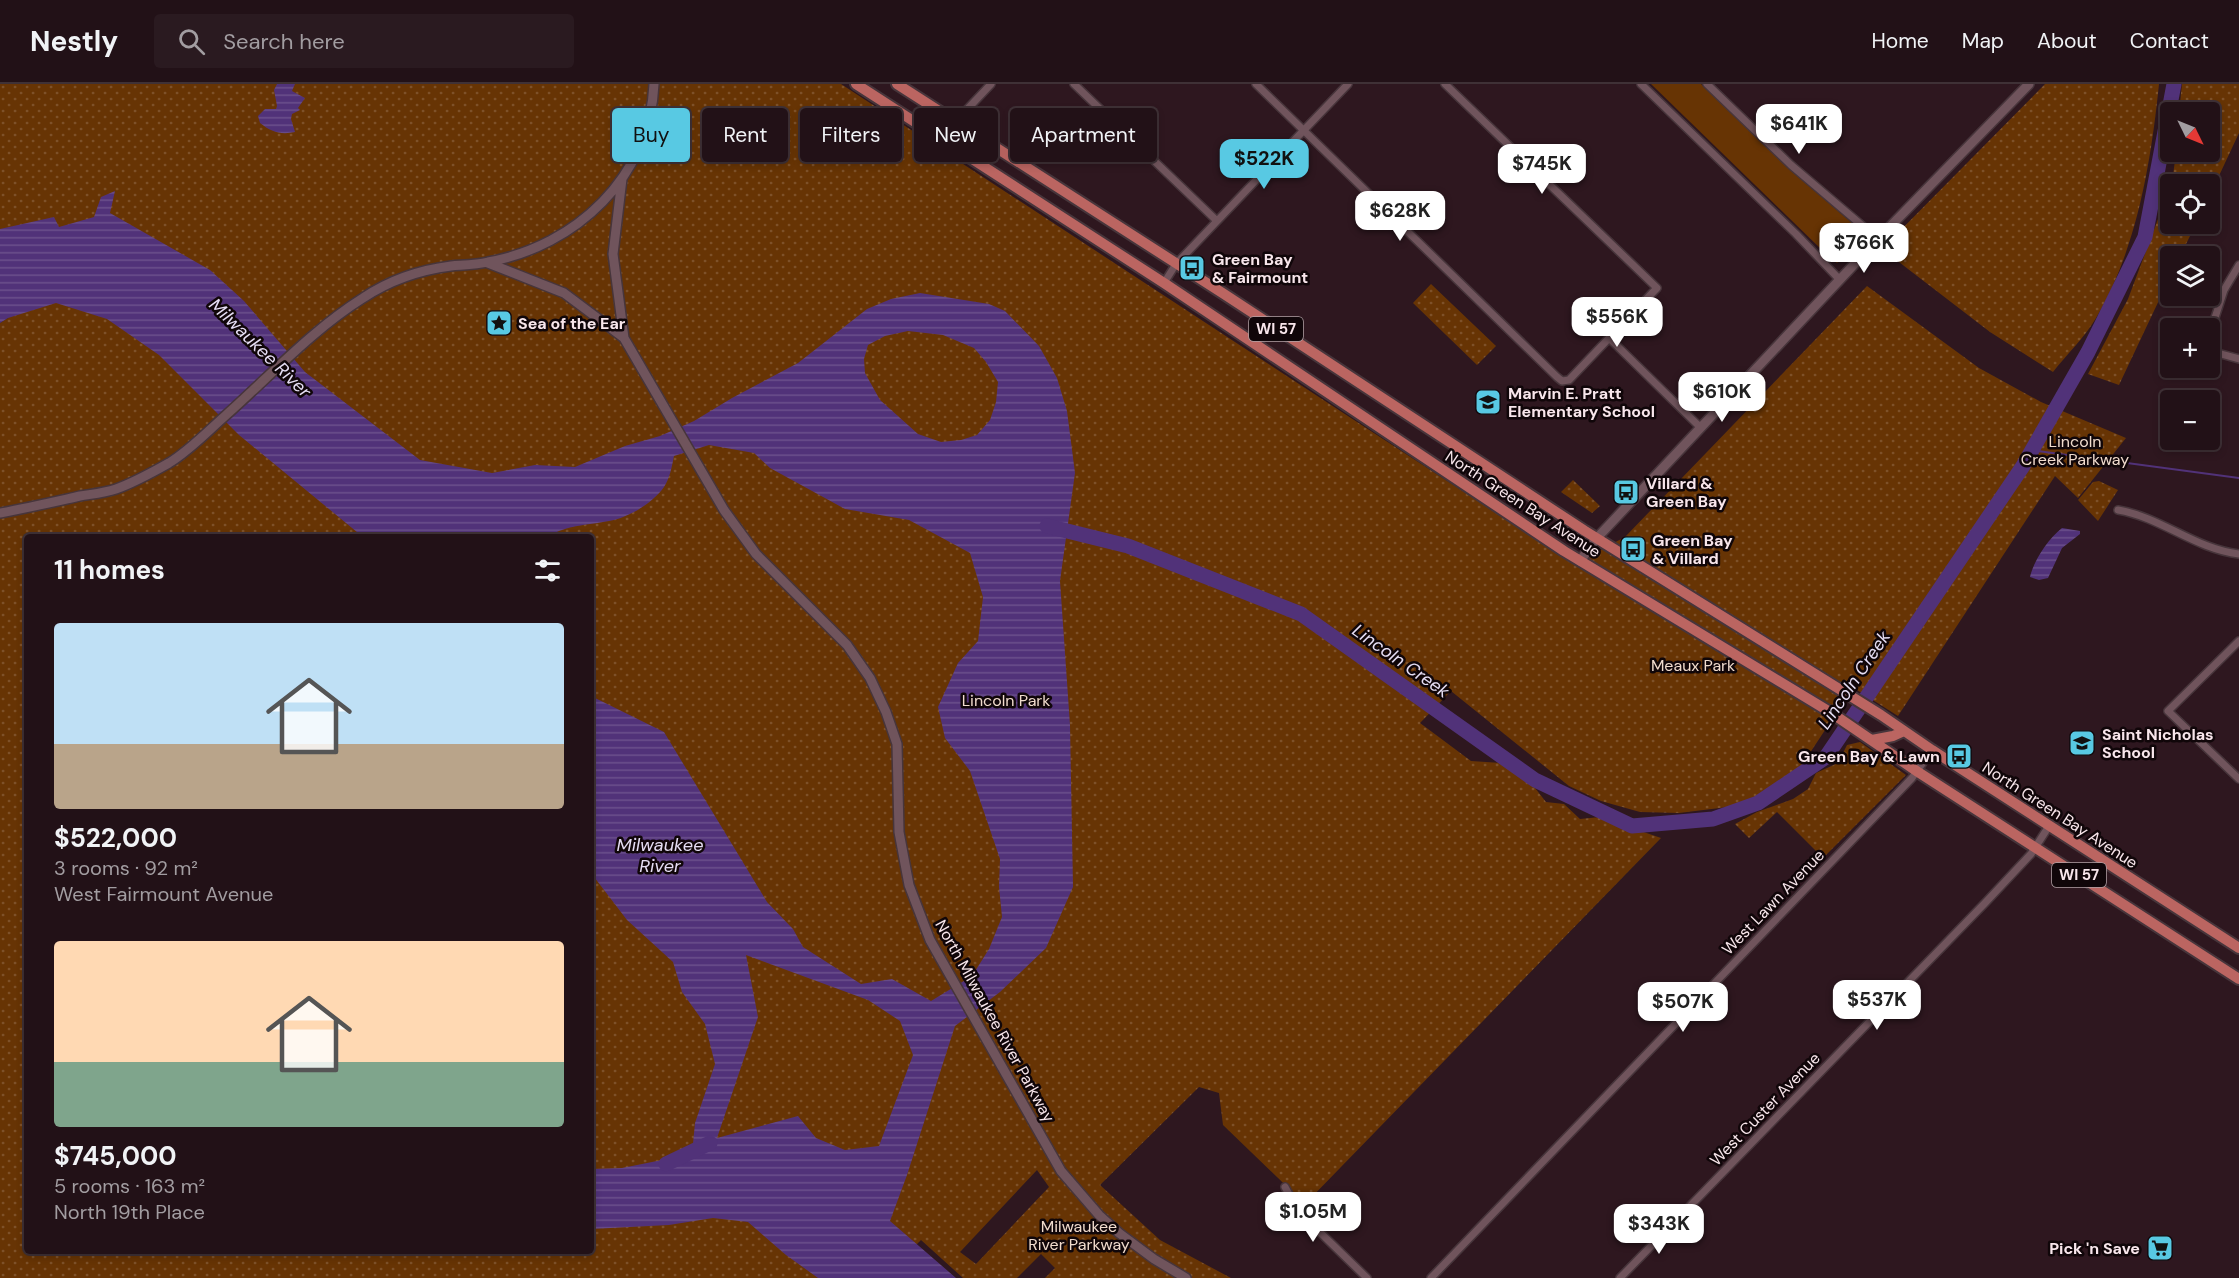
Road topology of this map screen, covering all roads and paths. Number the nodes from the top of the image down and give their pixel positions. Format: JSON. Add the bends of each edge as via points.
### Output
{"nodes":[{"id":1,"x":654,"y":84,"type":"edge"},
{"id":2,"x":856,"y":84,"type":"edge"},
{"id":3,"x":897,"y":84,"type":"edge"},
{"id":4,"x":991,"y":84,"type":"edge"},
{"id":5,"x":1074,"y":84,"type":"edge"},
{"id":6,"x":1256,"y":84,"type":"edge"},
{"id":7,"x":1348,"y":84,"type":"edge"},
{"id":8,"x":1445,"y":84,"type":"edge"},
{"id":9,"x":1641,"y":84,"type":"edge"},
{"id":10,"x":1707,"y":84,"type":"edge"},
{"id":11,"x":2030,"y":84,"type":"edge"},
{"id":12,"x":935,"y":108,"type":"edge"},
{"id":13,"x":968,"y":108,"type":"edge"},
{"id":14,"x":914,"y":121,"type":"edge"},
{"id":15,"x":1304,"y":130,"type":"junction"},
{"id":16,"x":998,"y":149,"type":"edge"},
{"id":17,"x":977,"y":162,"type":"edge"},
{"id":18,"x":622,"y":179,"type":"junction"},
{"id":19,"x":1217,"y":221,"type":"junction"},
{"id":20,"x":1878,"y":239,"type":"junction"},
{"id":21,"x":487,"y":263,"type":"junction"},
{"id":22,"x":1176,"y":264,"type":"junction"},
{"id":23,"x":2239,"y":265,"type":"edge"},
{"id":24,"x":1840,"y":280,"type":"junction"},
{"id":25,"x":1164,"y":283,"type":"junction"},
{"id":26,"x":2215,"y":318,"type":"edge"},
{"id":27,"x":624,"y":338,"type":"junction"},
{"id":28,"x":1609,"y":338,"type":"junction"},
{"id":29,"x":2220,"y":354,"type":"edge"},
{"id":30,"x":2239,"y":359,"type":"edge"},
{"id":31,"x":1700,"y":427,"type":"junction"},
{"id":32,"x":2118,"y":510,"type":"dead end"},
{"id":33,"x":0,"y":513,"type":"edge"},
{"id":34,"x":1596,"y":539,"type":"junction"},
{"id":35,"x":2239,"y":554,"type":"edge"},
{"id":36,"x":1580,"y":561,"type":"junction"},
{"id":37,"x":2239,"y":641,"type":"edge"},
{"id":38,"x":1904,"y":731,"type":"junction"},
{"id":39,"x":1870,"y":738,"type":"junction"},
{"id":40,"x":1932,"y":750,"type":"junction"},
{"id":41,"x":1918,"y":772,"type":"junction"},
{"id":42,"x":2239,"y":779,"type":"edge"},
{"id":43,"x":2049,"y":826,"type":"junction"},
{"id":44,"x":2037,"y":847,"type":"junction"},
{"id":45,"x":2239,"y":948,"type":"edge"},
{"id":46,"x":2239,"y":980,"type":"edge"},
{"id":47,"x":1285,"y":1187,"type":"dead end"},
{"id":48,"x":1186,"y":1278,"type":"edge"},
{"id":49,"x":1367,"y":1278,"type":"edge"},
{"id":50,"x":1431,"y":1278,"type":"edge"},
{"id":51,"x":1620,"y":1278,"type":"edge"}],
"edges":[{"from":1,"to":18,"type":"street","via":[[645,129]]},
{"from":2,"to":14,"type":"main road","name":"North Green Bay Avenue","number":"WI 57"},
{"from":3,"to":12,"type":"main road","name":"North Green Bay Avenue","number":"WI 57"},
{"from":4,"to":13,"type":"street"},
{"from":5,"to":19,"type":"street"},
{"from":6,"to":15,"type":"street"},
{"from":7,"to":15,"type":"street"},
{"from":8,"to":28,"type":"street","via":[[1657,288]]},
{"from":9,"to":24,"type":"street"},
{"from":10,"to":20,"type":"street","via":[[1791,165]]},
{"from":11,"to":20,"type":"street"},
{"from":15,"to":19,"type":"street"},
{"from":15,"to":28,"type":"street","via":[[1562,381],[1569,380]]},
{"from":16,"to":22,"type":"main road","name":"North Green Bay Avenue","number":"WI 57"},
{"from":17,"to":25,"type":"main road","name":"North Green Bay Avenue","number":"WI 57"},
{"from":18,"to":21,"type":"street","via":[[583,221],[555,240]]},
{"from":18,"to":27,"type":"street","name":"North Milwaukee River Parkway","via":[[613,254]]},
{"from":19,"to":22,"type":"street"},
{"from":20,"to":24,"type":"street"},
{"from":21,"to":27,"type":"street","name":"North Milwaukee River Parkway","via":[[564,294]]},
{"from":21,"to":33,"type":"street","via":[[414,273],[394,280],[338,315],[170,462],[116,489]]},
{"from":22,"to":25,"type":"street"},
{"from":22,"to":34,"type":"main road","name":"North Green Bay Avenue","number":"WI 57"},
{"from":23,"to":26,"type":"street","via":[[2224,290]]},
{"from":24,"to":31,"type":"street"},
{"from":25,"to":36,"type":"main road","name":"North Green Bay Avenue","number":"WI 57"},
{"from":27,"to":48,"type":"street","name":"North Milwaukee River Parkway","via":[[723,510],[756,554],[847,645],[870,678],[897,744],[899,832],[909,885],[930,940],[1061,1171],[1119,1233]]},
{"from":28,"to":31,"type":"street"},
{"from":29,"to":30,"type":"street"},
{"from":31,"to":34,"type":"street"},
{"from":32,"to":35,"type":"street","via":[[2139,513],[2187,539]]},
{"from":34,"to":36,"type":"street"},
{"from":34,"to":38,"type":"main road","name":"North Green Bay Avenue","number":"WI 57"},
{"from":36,"to":39,"type":"main road","name":"North Green Bay Avenue","number":"WI 57"},
{"from":37,"to":42,"type":"street","via":[[2168,711]]},
{"from":38,"to":39,"type":"main road"},
{"from":38,"to":40,"type":"main road","name":"North Green Bay Avenue","number":"WI 57"},
{"from":39,"to":41,"type":"main road","name":"North Green Bay Avenue","number":"WI 57"},
{"from":40,"to":41,"type":"street","name":"West Lawn Avenue"},
{"from":40,"to":43,"type":"main road","name":"North Green Bay Avenue","number":"WI 57"},
{"from":41,"to":44,"type":"main road","name":"North Green Bay Avenue","number":"WI 57"},
{"from":41,"to":50,"type":"street","name":"West Lawn Avenue"},
{"from":43,"to":44,"type":"street","name":"West Custer Avenue"},
{"from":43,"to":45,"type":"main road","name":"North Green Bay Avenue","number":"WI 57"},
{"from":44,"to":46,"type":"main road","name":"North Green Bay Avenue","number":"WI 57"},
{"from":44,"to":51,"type":"street","name":"West Custer Avenue"},
{"from":47,"to":49,"type":"street","via":[[1298,1211]]}]}
